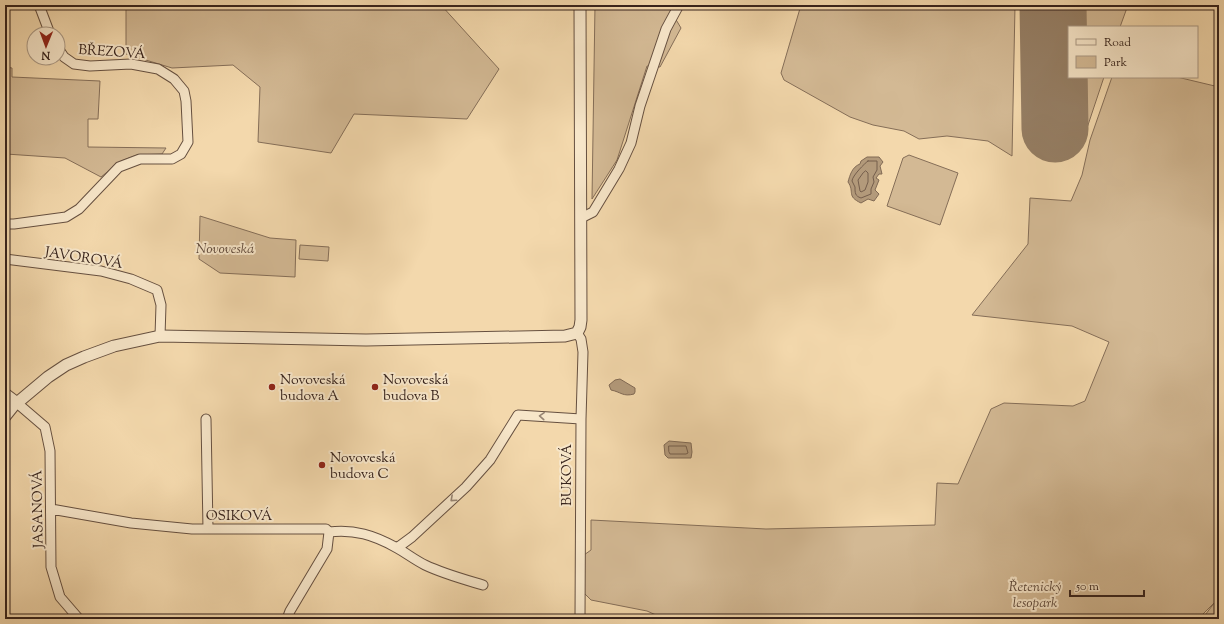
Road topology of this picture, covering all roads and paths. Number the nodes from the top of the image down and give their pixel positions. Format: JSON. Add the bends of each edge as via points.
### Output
{"nodes":[{"id":1,"x":39,"y":5,"type":"edge"},
{"id":2,"x":580,"y":5,"type":"edge"},
{"id":3,"x":679,"y":5,"type":"edge"},
{"id":4,"x":47,"y":26,"type":"edge"},
{"id":5,"x":66,"y":58,"type":"edge"},
{"id":6,"x":580,"y":218,"type":"junction"},
{"id":7,"x":5,"y":224,"type":"edge"},
{"id":8,"x":5,"y":259,"type":"edge"},
{"id":9,"x":577,"y":333,"type":"junction"},
{"id":10,"x":160,"y":336,"type":"junction"},
{"id":11,"x":5,"y":394,"type":"edge"},
{"id":12,"x":17,"y":403,"type":"junction"},
{"id":13,"x":5,"y":418,"type":"edge"},
{"id":14,"x":206,"y":419,"type":"dead end"},
{"id":15,"x":581,"y":419,"type":"junction"},
{"id":16,"x":51,"y":509,"type":"junction"},
{"id":17,"x":208,"y":529,"type":"junction"},
{"id":18,"x":329,"y":532,"type":"junction"},
{"id":19,"x":397,"y":548,"type":"junction"},
{"id":20,"x":483,"y":585,"type":"dead end"},
{"id":21,"x":80,"y":619,"type":"edge"},
{"id":22,"x":287,"y":619,"type":"edge"},
{"id":23,"x":580,"y":619,"type":"edge"}],
"edges":[{"from":1,"to":4,"type":"street"},
{"from":2,"to":6,"type":"street"},
{"from":3,"to":6,"type":"street","via":[[666,29],[628,149],[619,169],[593,212]]},
{"from":5,"to":7,"type":"street","name":"BŘEZOVÁ","via":[[74,64],[90,66],[131,64],[158,69],[174,79],[184,91],[188,142],[182,154],[172,159],[140,159],[119,167],[79,209],[66,217]]},
{"from":6,"to":9,"type":"street","via":[[581,324]]},
{"from":8,"to":10,"type":"street","name":"JAVOROVÁ","via":[[101,271],[131,279],[157,290],[161,305]]},
{"from":9,"to":10,"type":"street","via":[[565,336],[366,340]]},
{"from":9,"to":15,"type":"street","name":"BUKOVÁ","via":[[582,348]]},
{"from":10,"to":12,"type":"street","via":[[114,346],[66,365]]},
{"from":11,"to":12,"type":"street"},
{"from":12,"to":13,"type":"street"},
{"from":12,"to":16,"type":"street","name":"JASANOVÁ","via":[[46,427],[50,451]]},
{"from":14,"to":17,"type":"street"},
{"from":15,"to":19,"type":"street","one_way":true,"via":[[518,415],[490,460],[466,487]]},
{"from":15,"to":23,"type":"street","name":"BUKOVÁ"},
{"from":16,"to":17,"type":"street","name":"OSIKOVÁ","via":[[131,523]]},
{"from":16,"to":21,"type":"street","name":"JASANOVÁ","via":[[51,567],[60,597]]},
{"from":17,"to":18,"type":"street","name":"OSIKOVÁ","via":[[326,528]]},
{"from":18,"to":19,"type":"street","via":[[354,532],[371,536]]},
{"from":18,"to":22,"type":"street","via":[[327,549]]},
{"from":19,"to":20,"type":"street","via":[[425,565]]}]}
